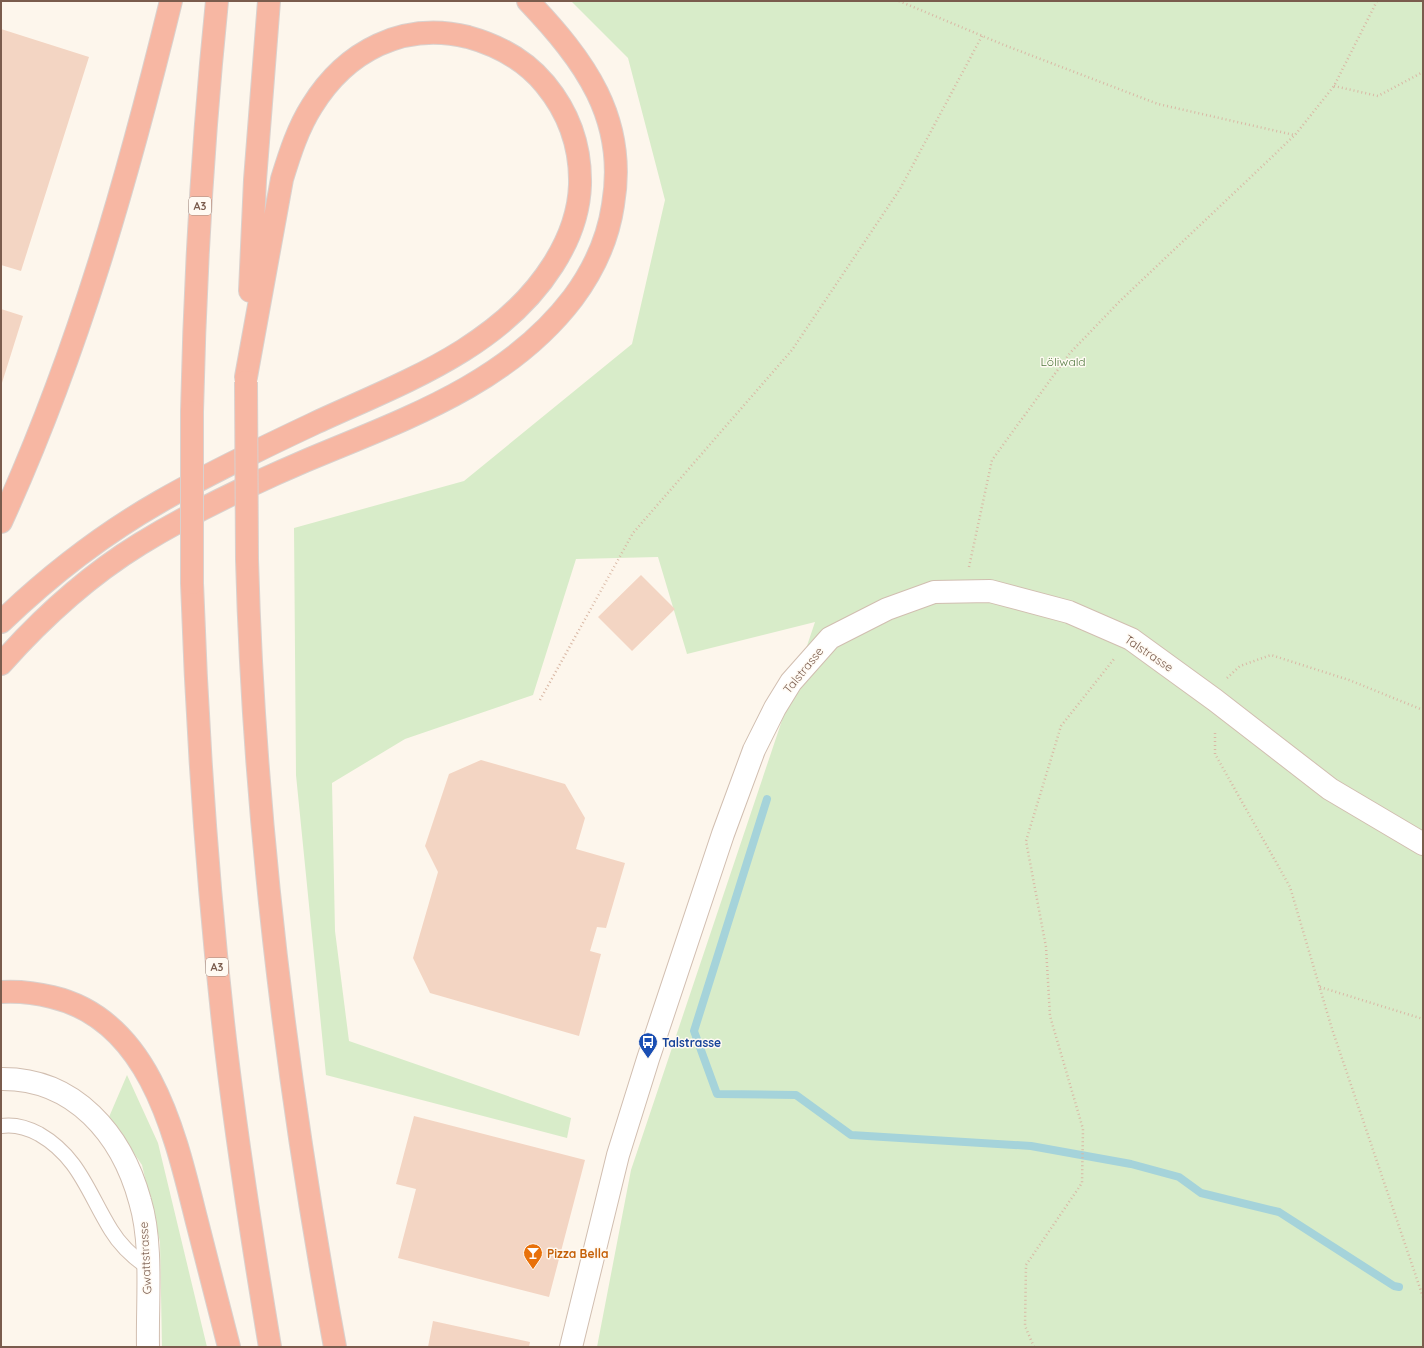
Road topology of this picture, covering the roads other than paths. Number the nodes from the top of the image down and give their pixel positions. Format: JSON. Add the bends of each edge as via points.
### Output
{"nodes":[{"id":1,"x":171,"y":1,"type":"edge"},
{"id":2,"x":217,"y":1,"type":"edge"},
{"id":3,"x":269,"y":1,"type":"edge"},
{"id":4,"x":528,"y":1,"type":"edge"},
{"id":5,"x":246,"y":379,"type":"junction"},
{"id":6,"x":1,"y":522,"type":"edge"},
{"id":7,"x":1,"y":622,"type":"edge"},
{"id":8,"x":1,"y":664,"type":"edge"},
{"id":9,"x":1423,"y":844,"type":"edge"},
{"id":10,"x":1,"y":992,"type":"edge"},
{"id":11,"x":1,"y":1079,"type":"edge"},
{"id":12,"x":1,"y":1126,"type":"edge"},
{"id":13,"x":147,"y":1267,"type":"junction"},
{"id":14,"x":148,"y":1347,"type":"edge"},
{"id":15,"x":229,"y":1347,"type":"edge"},
{"id":16,"x":270,"y":1347,"type":"edge"},
{"id":17,"x":335,"y":1347,"type":"edge"},
{"id":18,"x":571,"y":1347,"type":"edge"}],
"edges":[{"from":1,"to":6,"type":"highway","via":[[126,175],[83,316],[47,416]]},
{"from":2,"to":16,"type":"highway","number":"A3","bridge":true,"via":[[197,249],[192,412],[195,678],[215,951],[233,1106]]},
{"from":3,"to":5,"type":"highway","via":[[255,180]]},
{"from":4,"to":8,"type":"highway","via":[[569,46],[588,75],[603,104],[614,146],[616,184],[608,231],[587,277],[558,316],[509,362],[456,395],[224,499],[140,544],[79,588]]},
{"from":5,"to":7,"type":"highway","via":[[282,178],[304,121],[330,80],[356,57],[380,44],[406,36],[436,33],[463,36],[488,44],[511,56],[539,78],[562,108],[572,131],[578,153],[580,193],[574,221],[564,245],[540,283],[522,305],[492,331],[453,356],[221,469],[134,517],[67,564]]},
{"from":5,"to":17,"type":"highway","bridge":true,"via":[[247,559],[256,747],[273,940],[306,1179]]},
{"from":9,"to":18,"type":"street","name":"Talstrasse","via":[[1330,789],[1216,700],[1131,639],[1069,612],[990,591],[934,592],[888,609],[830,638],[791,682],[775,708],[754,750],[723,834],[618,1155]]},
{"from":10,"to":15,"type":"highway","via":[[46,995],[84,1009],[123,1040],[142,1065],[162,1104],[182,1164]]},
{"from":11,"to":13,"type":"street","name":"Gwattstrasse","via":[[35,1082],[54,1089],[73,1099],[105,1130],[118,1150],[140,1202],[146,1236]]},
{"from":12,"to":13,"type":"lane","via":[[20,1127],[34,1132],[62,1150],[74,1163],[119,1241]]},
{"from":13,"to":14,"type":"street","name":"Gwattstrasse"}]}
